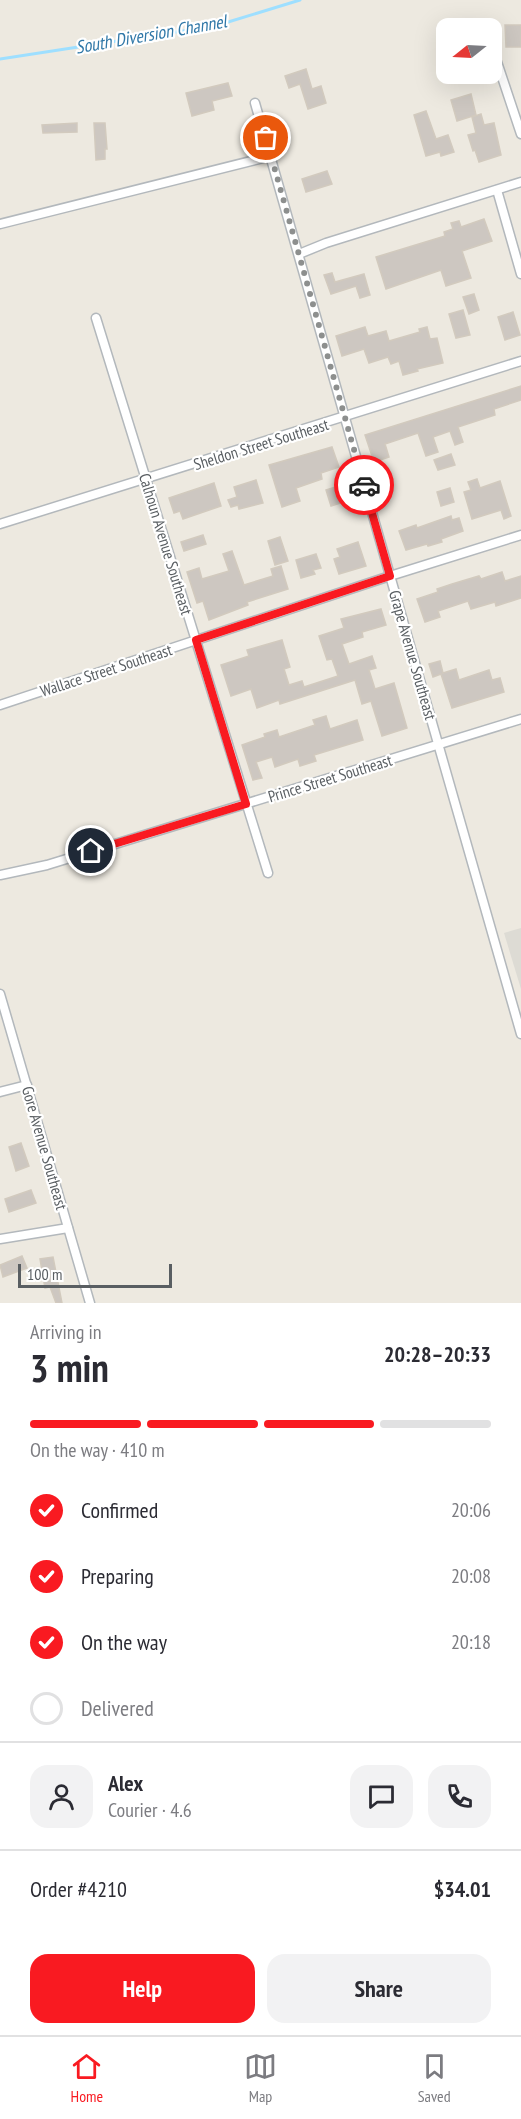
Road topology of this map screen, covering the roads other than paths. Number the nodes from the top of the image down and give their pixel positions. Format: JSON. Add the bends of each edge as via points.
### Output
{"nodes":[{"id":1,"x":502,"y":77,"type":"edge"},
{"id":2,"x":255,"y":103,"type":"dead end"},
{"id":3,"x":521,"y":134,"type":"edge"},
{"id":4,"x":271,"y":156,"type":"junction"},
{"id":5,"x":521,"y":182,"type":"edge"},
{"id":6,"x":497,"y":190,"type":"junction"},
{"id":7,"x":0,"y":224,"type":"edge"},
{"id":8,"x":299,"y":254,"type":"junction"},
{"id":9,"x":521,"y":274,"type":"edge"},
{"id":10,"x":96,"y":318,"type":"dead end"},
{"id":11,"x":521,"y":361,"type":"edge"},
{"id":12,"x":345,"y":417,"type":"junction"},
{"id":13,"x":146,"y":479,"type":"junction"},
{"id":14,"x":0,"y":524,"type":"edge"},
{"id":15,"x":521,"y":535,"type":"edge"},
{"id":16,"x":390,"y":576,"type":"junction"},
{"id":17,"x":196,"y":640,"type":"junction"},
{"id":18,"x":0,"y":705,"type":"edge"},
{"id":19,"x":521,"y":718,"type":"edge"},
{"id":20,"x":439,"y":743,"type":"junction"},
{"id":21,"x":246,"y":804,"type":"junction"},
{"id":22,"x":268,"y":873,"type":"dead end"},
{"id":23,"x":0,"y":875,"type":"edge"},
{"id":24,"x":0,"y":994,"type":"edge"},
{"id":25,"x":521,"y":1034,"type":"edge"},
{"id":26,"x":27,"y":1085,"type":"junction"},
{"id":27,"x":0,"y":1092,"type":"edge"},
{"id":28,"x":68,"y":1228,"type":"junction"},
{"id":29,"x":0,"y":1239,"type":"edge"},
{"id":30,"x":90,"y":1303,"type":"edge"}],
"edges":[{"from":1,"to":3,"type":"street"},
{"from":2,"to":4,"type":"street","name":"Grape Avenue Southeast"},
{"from":4,"to":7,"type":"street"},
{"from":4,"to":8,"type":"street","name":"Grape Avenue Southeast"},
{"from":5,"to":6,"type":"street"},
{"from":6,"to":8,"type":"street"},
{"from":6,"to":9,"type":"street"},
{"from":8,"to":12,"type":"street","name":"Grape Avenue Southeast"},
{"from":10,"to":13,"type":"street","name":"Calhoun Avenue Southeast"},
{"from":11,"to":12,"type":"street","name":"Sheldon Street Southeast"},
{"from":12,"to":13,"type":"street","name":"Sheldon Street Southeast"},
{"from":12,"to":16,"type":"street","name":"Grape Avenue Southeast"},
{"from":13,"to":14,"type":"street","name":"Sheldon Street Southeast"},
{"from":13,"to":17,"type":"street","name":"Calhoun Avenue Southeast"},
{"from":15,"to":16,"type":"street","name":"Wallace Street Southeast"},
{"from":16,"to":17,"type":"street","name":"Wallace Street Southeast"},
{"from":16,"to":20,"type":"street","name":"Grape Avenue Southeast"},
{"from":17,"to":18,"type":"street","name":"Wallace Street Southeast"},
{"from":17,"to":21,"type":"street","name":"Calhoun Avenue Southeast"},
{"from":19,"to":20,"type":"street","name":"Prince Street Southeast"},
{"from":20,"to":21,"type":"street","name":"Prince Street Southeast"},
{"from":20,"to":25,"type":"street","name":"Grape Avenue Southeast"},
{"from":21,"to":22,"type":"street","name":"Calhoun Avenue Southeast"},
{"from":21,"to":23,"type":"street","name":"Prince Street Southeast","via":[[46,865]]},
{"from":24,"to":26,"type":"street","name":"Gore Avenue Southeast"},
{"from":26,"to":27,"type":"street"},
{"from":26,"to":28,"type":"street","name":"Gore Avenue Southeast"},
{"from":28,"to":29,"type":"street"},
{"from":28,"to":30,"type":"street","name":"Gore Avenue Southeast"}]}
